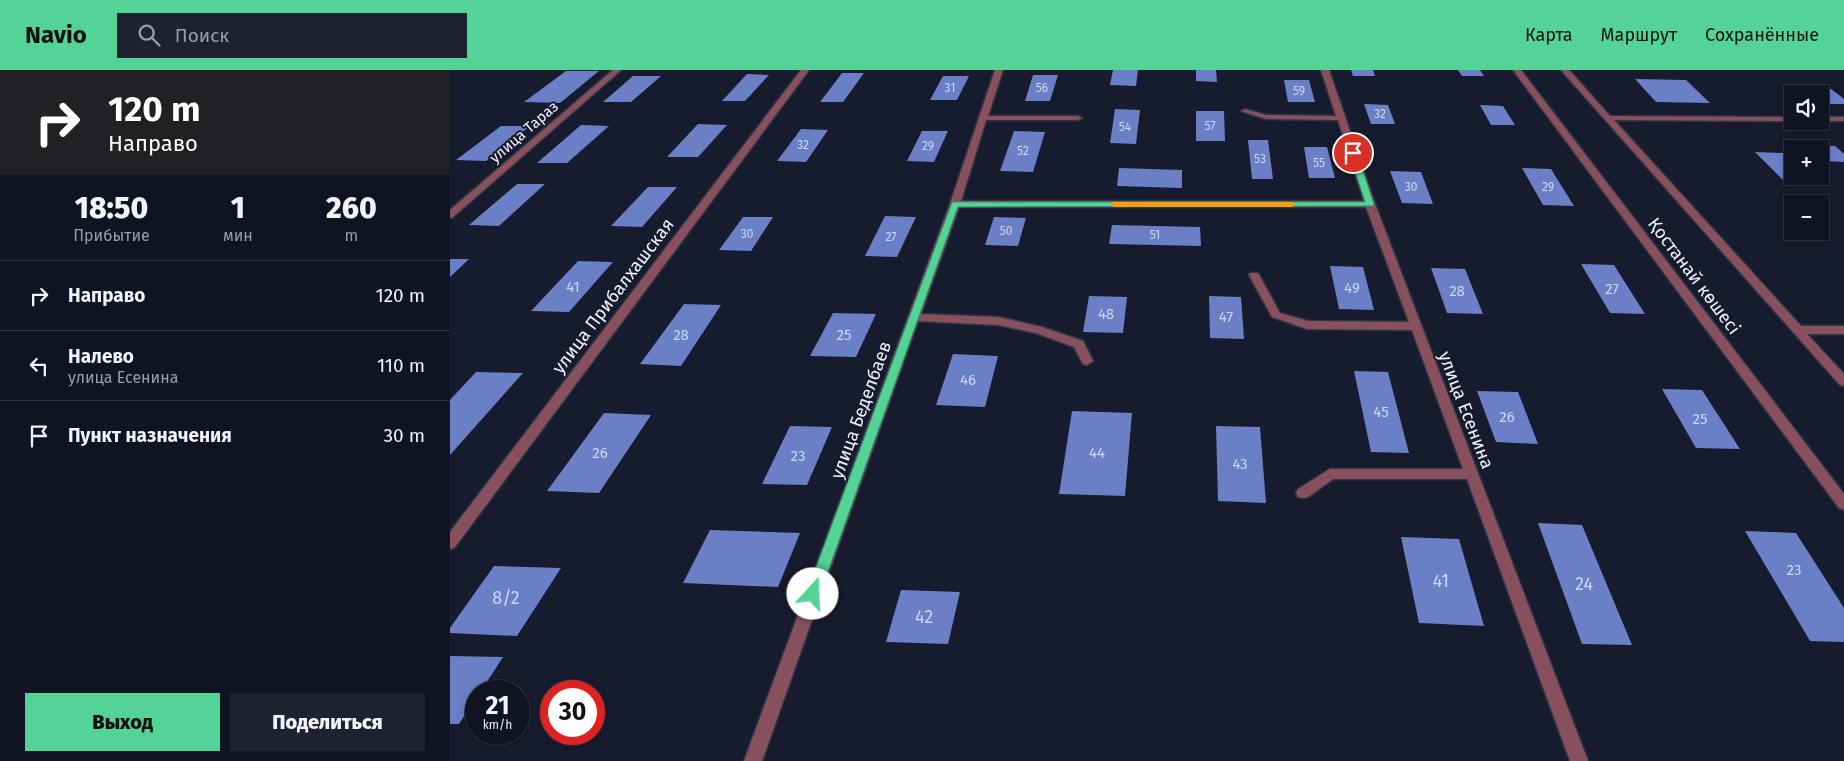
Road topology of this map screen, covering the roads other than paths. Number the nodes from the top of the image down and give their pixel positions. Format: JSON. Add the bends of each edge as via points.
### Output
{"nodes":[{"id":1,"x":617,"y":70,"type":"edge"},
{"id":2,"x":805,"y":70,"type":"edge"},
{"id":3,"x":999,"y":70,"type":"edge"},
{"id":4,"x":1325,"y":70,"type":"edge"},
{"id":5,"x":1517,"y":70,"type":"edge"},
{"id":6,"x":1565,"y":70,"type":"edge"},
{"id":7,"x":1245,"y":111,"type":"dead end"},
{"id":8,"x":983,"y":118,"type":"junction"},
{"id":9,"x":1078,"y":118,"type":"dead end"},
{"id":10,"x":1341,"y":118,"type":"junction"},
{"id":11,"x":1610,"y":118,"type":"junction"},
{"id":12,"x":1784,"y":119,"type":"edge"},
{"id":13,"x":1829,"y":119,"type":"edge"},
{"id":14,"x":1844,"y":120,"type":"edge"},
{"id":15,"x":450,"y":203,"type":"edge"},
{"id":16,"x":464,"y":203,"type":"junction"},
{"id":17,"x":954,"y":204,"type":"junction"},
{"id":18,"x":1370,"y":204,"type":"junction"},
{"id":19,"x":450,"y":215,"type":"edge"},
{"id":20,"x":1254,"y":275,"type":"dead end"},
{"id":21,"x":914,"y":317,"type":"junction"},
{"id":22,"x":1416,"y":326,"type":"junction"},
{"id":23,"x":1798,"y":330,"type":"junction"},
{"id":24,"x":1844,"y":330,"type":"edge"},
{"id":25,"x":1087,"y":361,"type":"dead end"},
{"id":26,"x":1844,"y":382,"type":"edge"},
{"id":27,"x":1471,"y":474,"type":"junction"},
{"id":28,"x":1303,"y":492,"type":"dead end"},
{"id":29,"x":1844,"y":504,"type":"edge"},
{"id":30,"x":450,"y":544,"type":"edge"},
{"id":31,"x":753,"y":761,"type":"edge"},
{"id":32,"x":1579,"y":761,"type":"edge"}],
"edges":[{"from":1,"to":16,"type":"street","name":"улица Тараз"},
{"from":2,"to":30,"type":"street","name":"улица Прибалхашская"},
{"from":3,"to":8,"type":"street","name":"улица Беделбаев"},
{"from":4,"to":10,"type":"street","name":"улица Есенина"},
{"from":5,"to":29,"type":"street","name":"Қостанай көшесі"},
{"from":6,"to":11,"type":"street"},
{"from":7,"to":10,"type":"street","via":[[1266,117]]},
{"from":8,"to":9,"type":"street"},
{"from":8,"to":17,"type":"street","name":"улица Беделбаев"},
{"from":10,"to":18,"type":"street","name":"улица Есенина"},
{"from":11,"to":12,"type":"street"},
{"from":11,"to":23,"type":"street"},
{"from":13,"to":14,"type":"street"},
{"from":15,"to":16,"type":"street"},
{"from":16,"to":19,"type":"street","name":"улица Тараз"},
{"from":17,"to":18,"type":"street"},
{"from":17,"to":21,"type":"street","name":"улица Беделбаев"},
{"from":18,"to":22,"type":"street","name":"улица Есенина"},
{"from":20,"to":22,"type":"street","via":[[1276,315],[1306,325]]},
{"from":21,"to":25,"type":"street","via":[[998,321],[1038,330],[1079,344]]},
{"from":21,"to":31,"type":"street","name":"улица Беделбаев"},
{"from":22,"to":27,"type":"street","name":"улица Есенина"},
{"from":23,"to":24,"type":"street"},
{"from":23,"to":26,"type":"street"},
{"from":27,"to":28,"type":"street","via":[[1330,474]]},
{"from":27,"to":32,"type":"street","name":"улица Есенина"}]}
